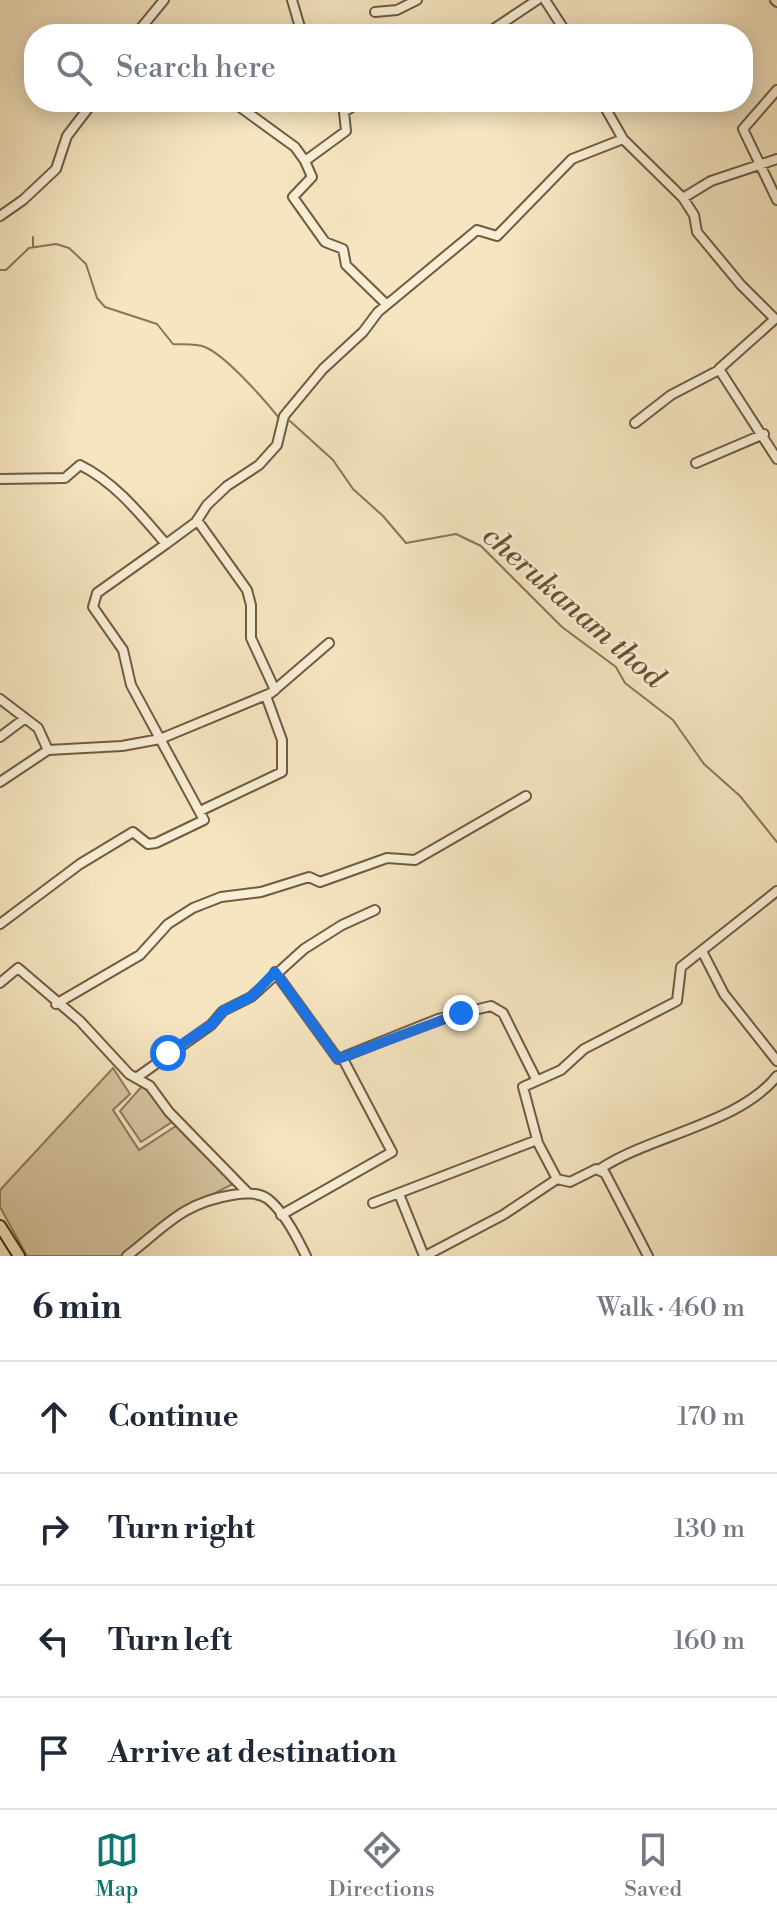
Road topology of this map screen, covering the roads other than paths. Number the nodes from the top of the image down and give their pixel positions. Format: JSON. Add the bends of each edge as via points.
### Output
{"nodes":[{"id":1,"x":164,"y":0,"type":"edge"},
{"id":2,"x":292,"y":0,"type":"edge"},
{"id":3,"x":417,"y":0,"type":"edge"},
{"id":4,"x":537,"y":0,"type":"edge"},
{"id":5,"x":545,"y":0,"type":"edge"},
{"id":6,"x":375,"y":12,"type":"dead end"},
{"id":7,"x":144,"y":24,"type":"edge"},
{"id":8,"x":299,"y":24,"type":"edge"},
{"id":9,"x":501,"y":24,"type":"edge"},
{"id":10,"x":561,"y":24,"type":"edge"},
{"id":11,"x":777,"y":90,"type":"edge"},
{"id":12,"x":85,"y":112,"type":"edge"},
{"id":13,"x":247,"y":112,"type":"edge"},
{"id":14,"x":344,"y":112,"type":"edge"},
{"id":15,"x":608,"y":112,"type":"edge"},
{"id":16,"x":623,"y":139,"type":"junction"},
{"id":17,"x":777,"y":159,"type":"edge"},
{"id":18,"x":305,"y":161,"type":"junction"},
{"id":19,"x":760,"y":162,"type":"junction"},
{"id":20,"x":683,"y":198,"type":"junction"},
{"id":21,"x":777,"y":200,"type":"edge"},
{"id":22,"x":0,"y":216,"type":"edge"},
{"id":23,"x":386,"y":304,"type":"junction"},
{"id":24,"x":776,"y":318,"type":"edge"},
{"id":25,"x":719,"y":370,"type":"junction"},
{"id":26,"x":635,"y":423,"type":"dead end"},
{"id":27,"x":764,"y":434,"type":"junction"},
{"id":28,"x":777,"y":459,"type":"edge"},
{"id":29,"x":696,"y":463,"type":"dead end"},
{"id":30,"x":0,"y":479,"type":"edge"},
{"id":31,"x":197,"y":520,"type":"junction"},
{"id":32,"x":166,"y":544,"type":"junction"},
{"id":33,"x":329,"y":643,"type":"dead end"},
{"id":34,"x":275,"y":690,"type":"junction"},
{"id":35,"x":266,"y":696,"type":"junction"},
{"id":36,"x":0,"y":699,"type":"edge"},
{"id":37,"x":24,"y":719,"type":"junction"},
{"id":38,"x":0,"y":737,"type":"edge"},
{"id":39,"x":160,"y":739,"type":"junction"},
{"id":40,"x":48,"y":750,"type":"junction"},
{"id":41,"x":0,"y":782,"type":"edge"},
{"id":42,"x":526,"y":796,"type":"dead end"},
{"id":43,"x":200,"y":811,"type":"junction"},
{"id":44,"x":777,"y":891,"type":"edge"},
{"id":45,"x":375,"y":910,"type":"dead end"},
{"id":46,"x":0,"y":924,"type":"edge"},
{"id":47,"x":703,"y":953,"type":"junction"},
{"id":48,"x":275,"y":972,"type":"junction"},
{"id":49,"x":0,"y":983,"type":"edge"},
{"id":50,"x":56,"y":1004,"type":"junction"},
{"id":51,"x":343,"y":1059,"type":"junction"},
{"id":52,"x":777,"y":1061,"type":"edge"},
{"id":53,"x":777,"y":1076,"type":"edge"},
{"id":54,"x":136,"y":1078,"type":"junction"},
{"id":55,"x":536,"y":1079,"type":"junction"},
{"id":56,"x":537,"y":1140,"type":"junction"},
{"id":57,"x":600,"y":1169,"type":"junction"},
{"id":58,"x":557,"y":1179,"type":"junction"},
{"id":59,"x":248,"y":1193,"type":"junction"},
{"id":60,"x":399,"y":1194,"type":"junction"},
{"id":61,"x":373,"y":1203,"type":"dead end"},
{"id":62,"x":281,"y":1215,"type":"junction"},
{"id":63,"x":0,"y":1226,"type":"edge"},
{"id":64,"x":17,"y":1255,"type":"edge"},
{"id":65,"x":127,"y":1256,"type":"edge"},
{"id":66,"x":306,"y":1256,"type":"edge"},
{"id":67,"x":425,"y":1256,"type":"edge"},
{"id":68,"x":648,"y":1256,"type":"edge"}],
"edges":[{"from":1,"to":7,"type":"street"},
{"from":2,"to":8,"type":"street"},
{"from":3,"to":6,"type":"street","via":[[397,10]]},
{"from":4,"to":9,"type":"street"},
{"from":5,"to":10,"type":"street"},
{"from":11,"to":19,"type":"street","via":[[743,129]]},
{"from":12,"to":22,"type":"street","via":[[67,136],[56,169]]},
{"from":13,"to":18,"type":"street","via":[[288,141]]},
{"from":14,"to":18,"type":"street","via":[[346,131]]},
{"from":15,"to":16,"type":"street"},
{"from":16,"to":20,"type":"street"},
{"from":16,"to":23,"type":"street","via":[[572,159],[497,236],[477,230]]},
{"from":17,"to":19,"type":"street"},
{"from":18,"to":23,"type":"street","via":[[312,177],[293,197],[325,242],[343,249],[346,265]]},
{"from":19,"to":20,"type":"street","via":[[696,187]]},
{"from":19,"to":21,"type":"street"},
{"from":20,"to":24,"type":"street","via":[[697,232]]},
{"from":23,"to":31,"type":"street","via":[[284,416],[277,445],[259,465],[227,486]]},
{"from":24,"to":25,"type":"street"},
{"from":25,"to":26,"type":"street","via":[[671,395]]},
{"from":25,"to":27,"type":"street"},
{"from":27,"to":28,"type":"street"},
{"from":27,"to":29,"type":"street"},
{"from":30,"to":32,"type":"street","via":[[65,478],[80,465],[121,494]]},
{"from":31,"to":32,"type":"street"},
{"from":31,"to":34,"type":"street","via":[[247,590],[251,638]]},
{"from":32,"to":39,"type":"street","via":[[97,593],[93,607],[123,650],[127,675]]},
{"from":33,"to":34,"type":"street"},
{"from":34,"to":35,"type":"street"},
{"from":35,"to":39,"type":"street"},
{"from":35,"to":43,"type":"street","via":[[282,740],[282,772]]},
{"from":36,"to":37,"type":"street"},
{"from":37,"to":38,"type":"street"},
{"from":37,"to":40,"type":"street","via":[[38,728]]},
{"from":39,"to":40,"type":"street"},
{"from":39,"to":43,"type":"street"},
{"from":40,"to":41,"type":"street"},
{"from":42,"to":50,"type":"street","via":[[415,860],[394,856],[320,882],[309,877],[211,900],[168,924],[140,955]]},
{"from":43,"to":46,"type":"street","via":[[204,820],[156,843],[148,844],[133,832]]},
{"from":44,"to":47,"type":"street"},
{"from":45,"to":48,"type":"street","via":[[317,941]]},
{"from":47,"to":52,"type":"street","via":[[724,994]]},
{"from":47,"to":55,"type":"street","via":[[681,967],[677,1001],[584,1049],[561,1070]]},
{"from":48,"to":51,"type":"street"},
{"from":48,"to":54,"type":"street","via":[[251,997],[223,1011]]},
{"from":49,"to":50,"type":"street","via":[[18,968]]},
{"from":50,"to":54,"type":"street"},
{"from":51,"to":55,"type":"street","via":[[438,1019],[491,1006],[503,1013]]},
{"from":51,"to":62,"type":"street","via":[[392,1152]]},
{"from":53,"to":57,"type":"street","via":[[738,1106]]},
{"from":54,"to":59,"type":"street","via":[[150,1086]]},
{"from":55,"to":56,"type":"street","via":[[522,1093]]},
{"from":56,"to":58,"type":"street"},
{"from":56,"to":60,"type":"street"},
{"from":57,"to":58,"type":"street","via":[[570,1182]]},
{"from":57,"to":68,"type":"street"},
{"from":58,"to":67,"type":"street"},
{"from":59,"to":62,"type":"street","via":[[264,1197]]},
{"from":59,"to":65,"type":"street","via":[[184,1209]]},
{"from":60,"to":61,"type":"street"},
{"from":60,"to":67,"type":"street"},
{"from":62,"to":66,"type":"street"},
{"from":63,"to":64,"type":"main road"}]}
